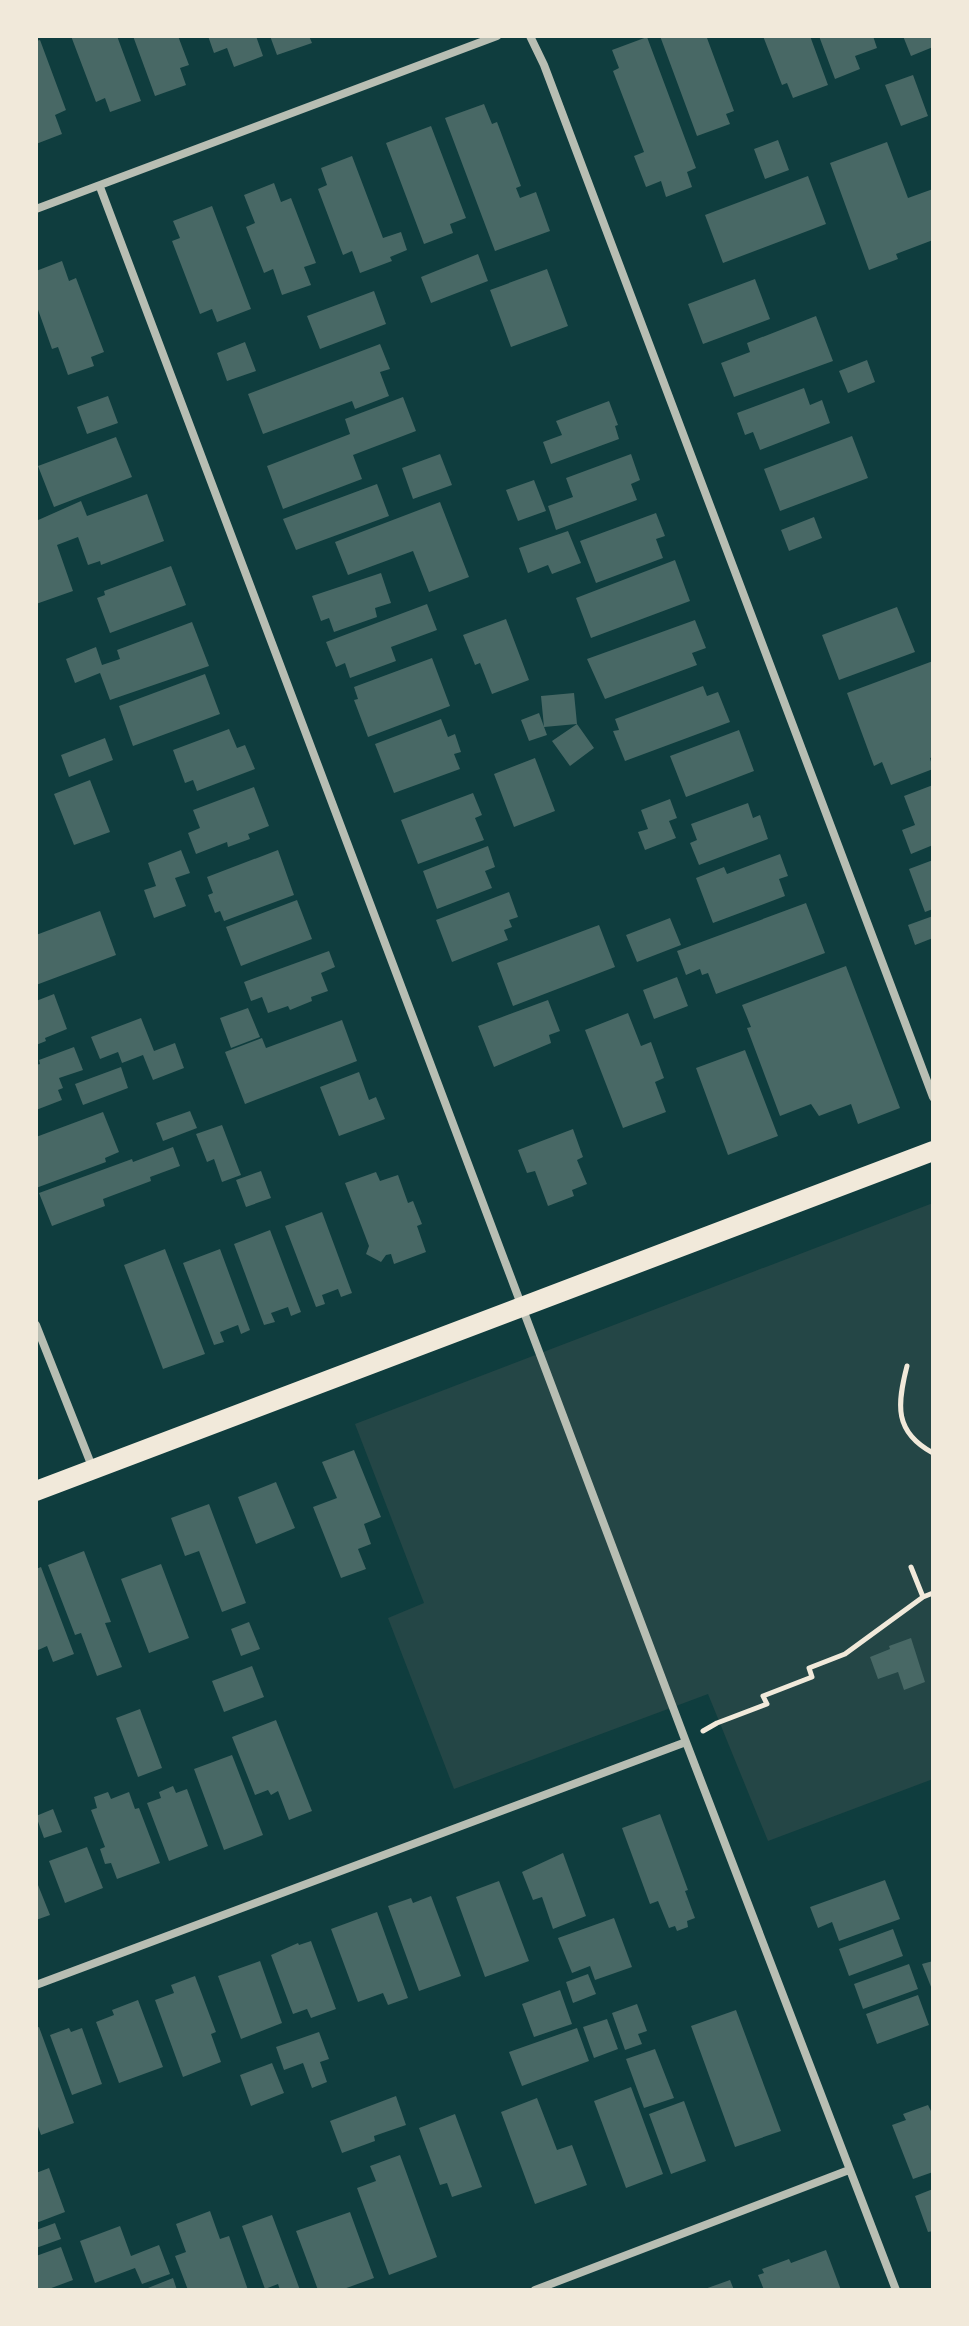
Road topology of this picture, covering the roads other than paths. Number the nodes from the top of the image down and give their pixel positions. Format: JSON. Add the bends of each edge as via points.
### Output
{"nodes":[{"id":1,"x":497,"y":36,"type":"edge"},
{"id":2,"x":530,"y":36,"type":"edge"},
{"id":3,"x":100,"y":187,"type":"junction"},
{"id":4,"x":36,"y":209,"type":"edge"},
{"id":5,"x":933,"y":1097,"type":"edge"},
{"id":6,"x":933,"y":1151,"type":"edge"},
{"id":7,"x":523,"y":1306,"type":"junction"},
{"id":8,"x":36,"y":1325,"type":"edge"},
{"id":9,"x":93,"y":1470,"type":"junction"},
{"id":10,"x":36,"y":1491,"type":"edge"},
{"id":11,"x":686,"y":1742,"type":"junction"},
{"id":12,"x":36,"y":1985,"type":"edge"},
{"id":13,"x":849,"y":2170,"type":"junction"},
{"id":14,"x":535,"y":2290,"type":"edge"},
{"id":15,"x":896,"y":2290,"type":"edge"}],
"edges":[{"from":1,"to":3,"type":"street"},
{"from":2,"to":5,"type":"street"},
{"from":3,"to":4,"type":"street"},
{"from":3,"to":7,"type":"street"},
{"from":6,"to":7,"type":"main road"},
{"from":7,"to":9,"type":"main road"},
{"from":7,"to":11,"type":"street"},
{"from":8,"to":9,"type":"street"},
{"from":9,"to":10,"type":"main road"},
{"from":11,"to":12,"type":"street"},
{"from":11,"to":13,"type":"street"},
{"from":13,"to":14,"type":"street"},
{"from":13,"to":15,"type":"street"}]}
